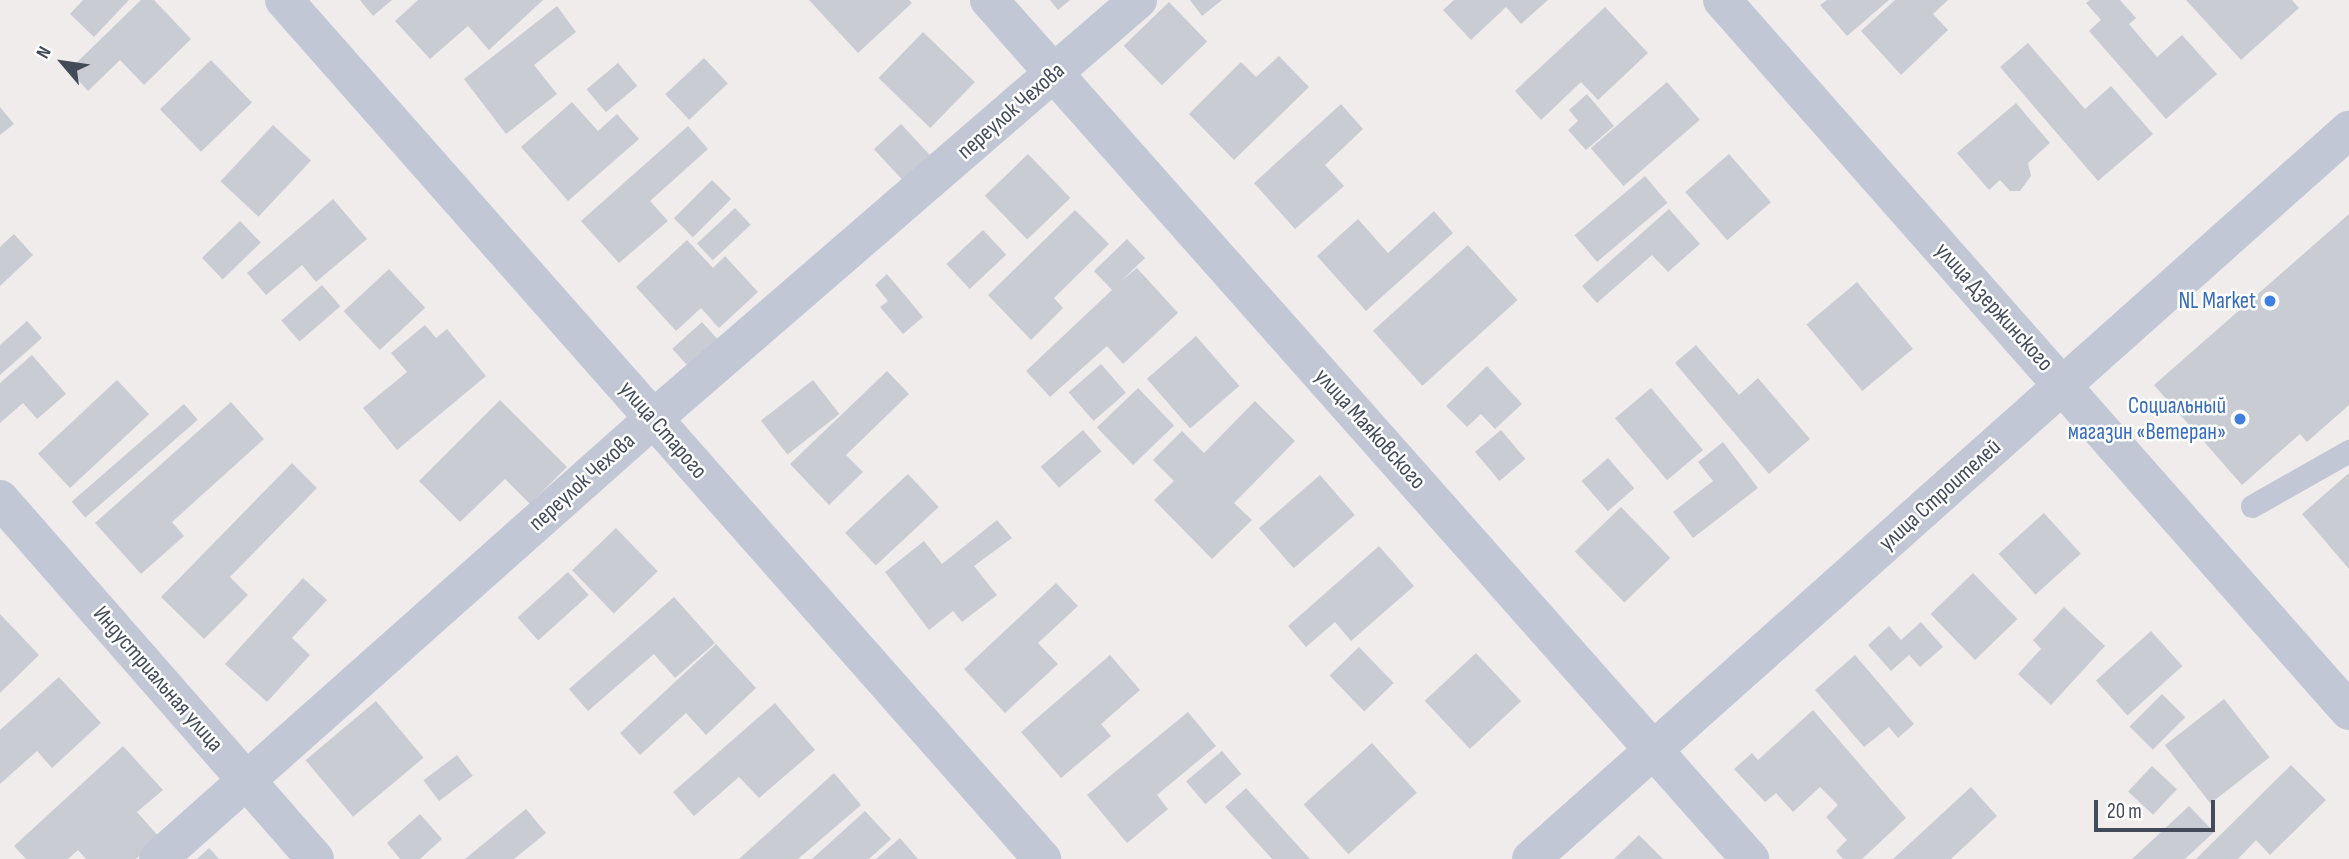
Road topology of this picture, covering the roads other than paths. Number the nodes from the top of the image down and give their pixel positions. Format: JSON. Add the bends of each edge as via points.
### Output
{"nodes":[{"id":1,"x":284,"y":0,"type":"edge"},
{"id":2,"x":989,"y":0,"type":"edge"},
{"id":3,"x":1138,"y":0,"type":"edge"},
{"id":4,"x":1722,"y":0,"type":"edge"},
{"id":5,"x":1055,"y":73,"type":"junction"},
{"id":6,"x":2349,"y":130,"type":"edge"},
{"id":7,"x":2063,"y":385,"type":"junction"},
{"id":8,"x":653,"y":419,"type":"junction"},
{"id":9,"x":2349,"y":451,"type":"edge"},
{"id":10,"x":0,"y":499,"type":"edge"},
{"id":11,"x":2252,"y":506,"type":"dead end"},
{"id":12,"x":2349,"y":711,"type":"edge"},
{"id":13,"x":1654,"y":750,"type":"junction"},
{"id":14,"x":247,"y":779,"type":"junction"},
{"id":15,"x":158,"y":859,"type":"edge"},
{"id":16,"x":315,"y":859,"type":"edge"},
{"id":17,"x":1042,"y":859,"type":"edge"},
{"id":18,"x":1531,"y":859,"type":"edge"},
{"id":19,"x":1749,"y":859,"type":"edge"}],
"edges":[{"from":1,"to":8,"type":"street","name":"улица Старого"},
{"from":2,"to":5,"type":"street","name":"улица Маяковского"},
{"from":3,"to":5,"type":"street","name":"переулок Чехова"},
{"from":4,"to":7,"type":"street","name":"улица Дзержинского"},
{"from":5,"to":8,"type":"street","name":"переулок Чехова"},
{"from":5,"to":13,"type":"street","name":"улица Маяковского"},
{"from":6,"to":7,"type":"street","name":"улица Строителей"},
{"from":7,"to":12,"type":"street","name":"улица Дзержинского"},
{"from":7,"to":13,"type":"street","name":"улица Строителей"},
{"from":8,"to":14,"type":"street","name":"переулок Чехова"},
{"from":8,"to":17,"type":"street","name":"улица Старого"},
{"from":9,"to":11,"type":"lane"},
{"from":10,"to":14,"type":"street","name":"Индустриальная улица"},
{"from":13,"to":18,"type":"street","name":"улица Строителей"},
{"from":13,"to":19,"type":"street","name":"улица Маяковского"},
{"from":14,"to":15,"type":"street","name":"переулок Чехова"},
{"from":14,"to":16,"type":"street","name":"Индустриальная улица"}]}
